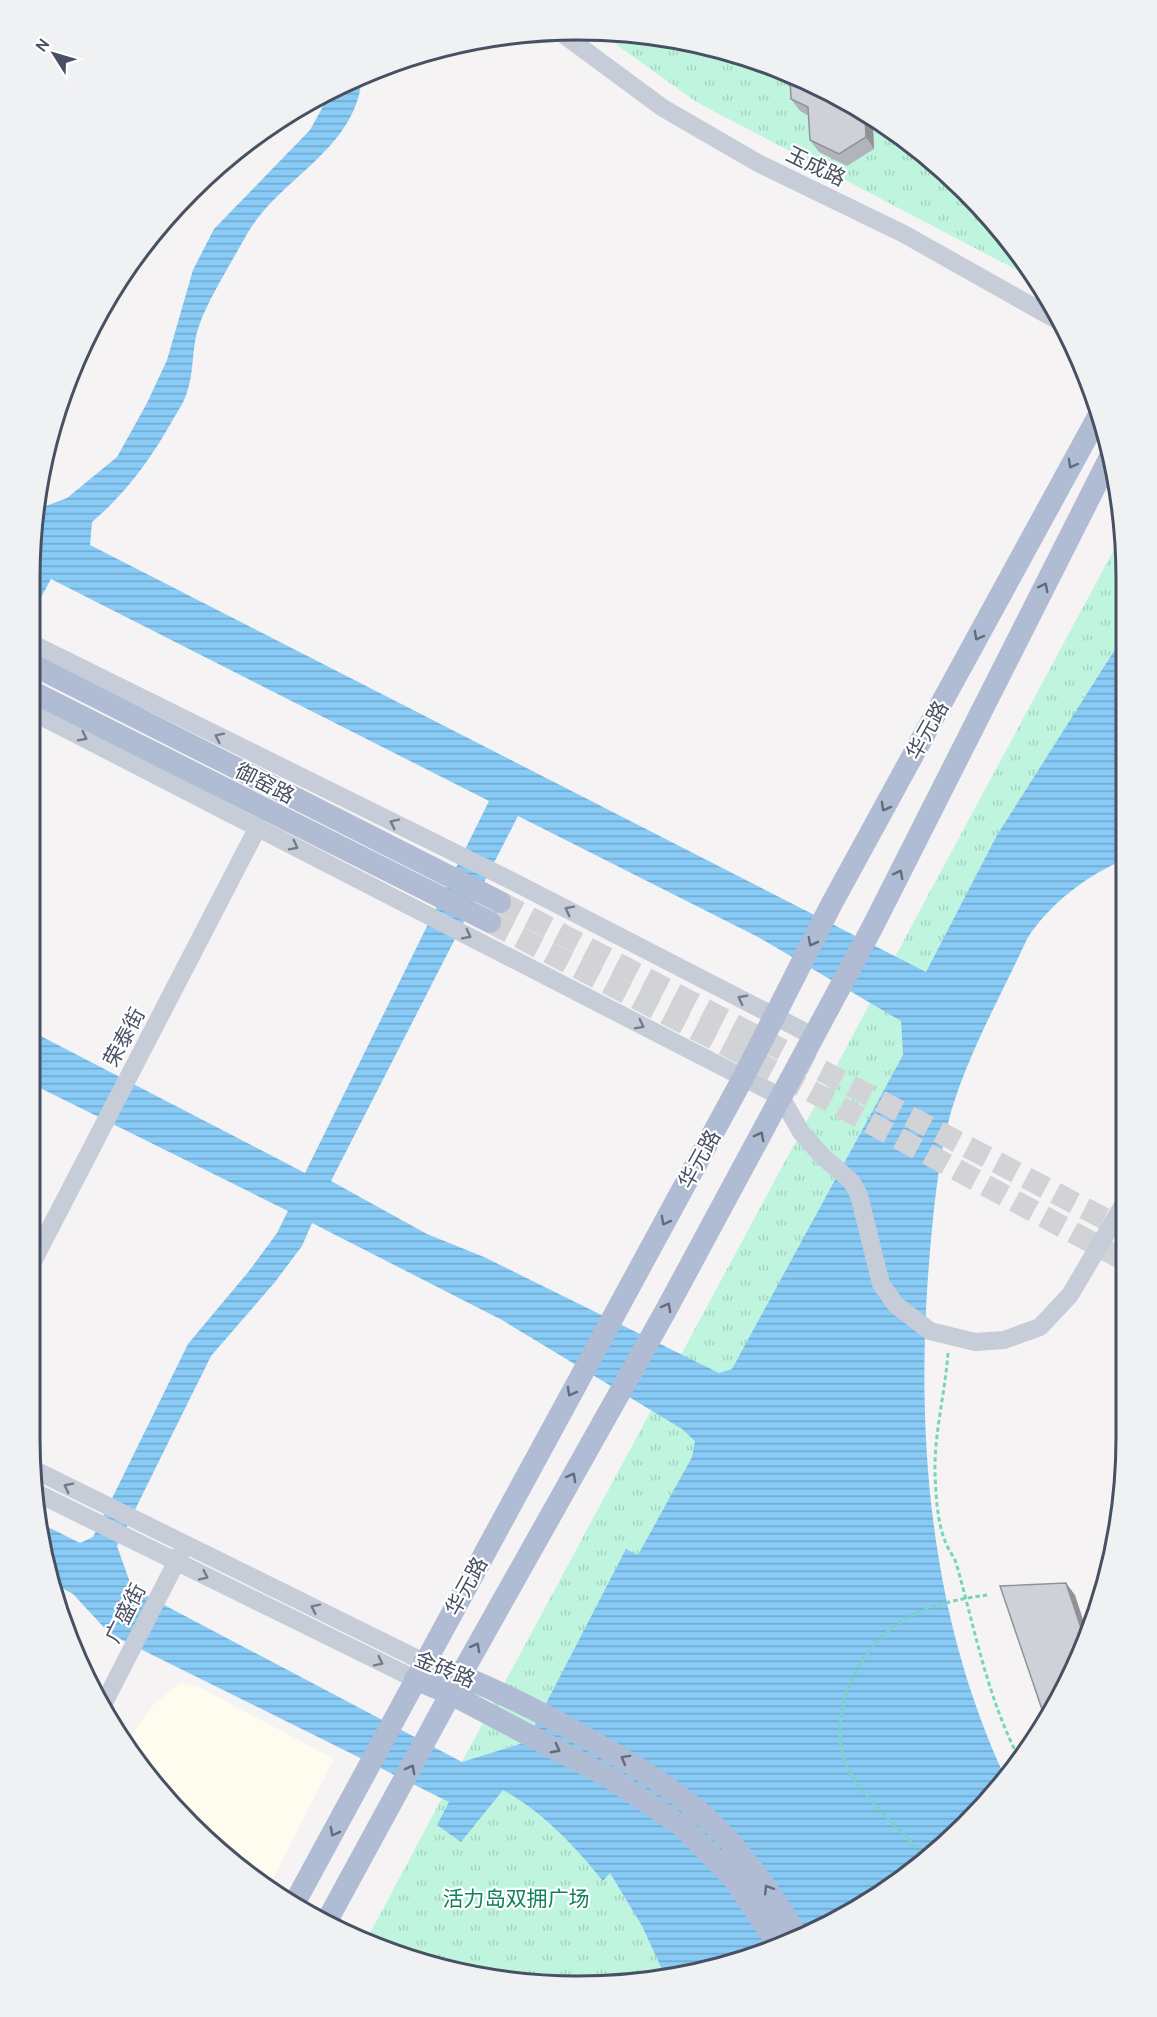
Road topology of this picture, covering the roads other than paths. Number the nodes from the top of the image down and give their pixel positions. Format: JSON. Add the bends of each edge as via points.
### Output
{"nodes":[{"id":1,"x":572,"y":40,"type":"edge"},
{"id":2,"x":1046,"y":314,"type":"edge"},
{"id":3,"x":1094,"y":425,"type":"edge"},
{"id":4,"x":1105,"y":468,"type":"edge"},
{"id":5,"x":40,"y":647,"type":"edge"},
{"id":6,"x":40,"y":669,"type":"edge"},
{"id":7,"x":40,"y":694,"type":"edge"},
{"id":8,"x":40,"y":716,"type":"edge"},
{"id":9,"x":258,"y":827,"type":"junction"},
{"id":10,"x":776,"y":1016,"type":"junction"},
{"id":11,"x":813,"y":1036,"type":"junction"},
{"id":12,"x":743,"y":1078,"type":"junction"},
{"id":13,"x":781,"y":1097,"type":"junction"},
{"id":14,"x":1116,"y":1217,"type":"edge"},
{"id":15,"x":40,"y":1247,"type":"edge"},
{"id":16,"x":42,"y":1475,"type":"edge"},
{"id":17,"x":44,"y":1495,"type":"edge"},
{"id":18,"x":96,"y":1511,"type":"junction"},
{"id":19,"x":185,"y":1545,"type":"junction"},
{"id":20,"x":176,"y":1562,"type":"junction"},
{"id":21,"x":420,"y":1670,"type":"junction"},
{"id":22,"x":456,"y":1684,"type":"junction"},
{"id":23,"x":107,"y":1697,"type":"edge"},
{"id":24,"x":298,"y":1897,"type":"edge"},
{"id":25,"x":330,"y":1915,"type":"edge"},
{"id":26,"x":795,"y":1931,"type":"edge"},
{"id":27,"x":775,"y":1939,"type":"edge"}],
"edges":[{"from":1,"to":2,"type":"street","name":"玉成路","via":[[673,114],[758,163],[904,234]]},
{"from":3,"to":10,"type":"main road","name":"华元路","one_way":true,"via":[[831,905]]},
{"from":11,"to":4,"type":"main road","name":"华元路","one_way":true,"via":[[873,926]]},
{"from":10,"to":5,"type":"street","one_way":true},
{"from":6,"to":7,"type":"main road","name":"御窑路","via":[[495,912]]},
{"from":8,"to":9,"type":"street","one_way":true},
{"from":9,"to":12,"type":"street","one_way":true},
{"from":9,"to":15,"type":"street","name":"荣泰街"},
{"from":10,"to":11,"type":"street"},
{"from":10,"to":12,"type":"main road","name":"华元路"},
{"from":11,"to":13,"type":"main road","name":"华元路"},
{"from":12,"to":13,"type":"street"},
{"from":12,"to":21,"type":"main road","name":"华元路","one_way":true},
{"from":13,"to":14,"type":"street","via":[[801,1132],[851,1181],[859,1195],[881,1284],[896,1305],[930,1331],[975,1342],[1004,1340],[1040,1327],[1070,1295]]},
{"from":22,"to":13,"type":"main road","name":"华元路","one_way":true},
{"from":18,"to":16,"type":"street","name":"金砖路","one_way":true},
{"from":17,"to":18,"type":"street","name":"金砖路"},
{"from":18,"to":19,"type":"street","name":"金砖路","via":[[144,1524]]},
{"from":18,"to":20,"type":"street","name":"金砖路","via":[[133,1540]]},
{"from":19,"to":20,"type":"street","name":"广盛街"},
{"from":21,"to":19,"type":"street","name":"金砖路","one_way":true},
{"from":20,"to":21,"type":"street","name":"金砖路","one_way":true},
{"from":20,"to":23,"type":"street","name":"广盛街"},
{"from":21,"to":22,"type":"main road","name":"金砖路"},
{"from":21,"to":24,"type":"main road","name":"华元路","one_way":true},
{"from":25,"to":22,"type":"main road","name":"华元路","one_way":true},
{"from":26,"to":22,"type":"main road","name":"金砖路","one_way":true,"via":[[762,1879],[701,1813],[637,1766],[527,1704]]},
{"from":22,"to":27,"type":"main road","name":"金砖路","one_way":true,"via":[[505,1722],[612,1779],[683,1827],[733,1878]]}]}
